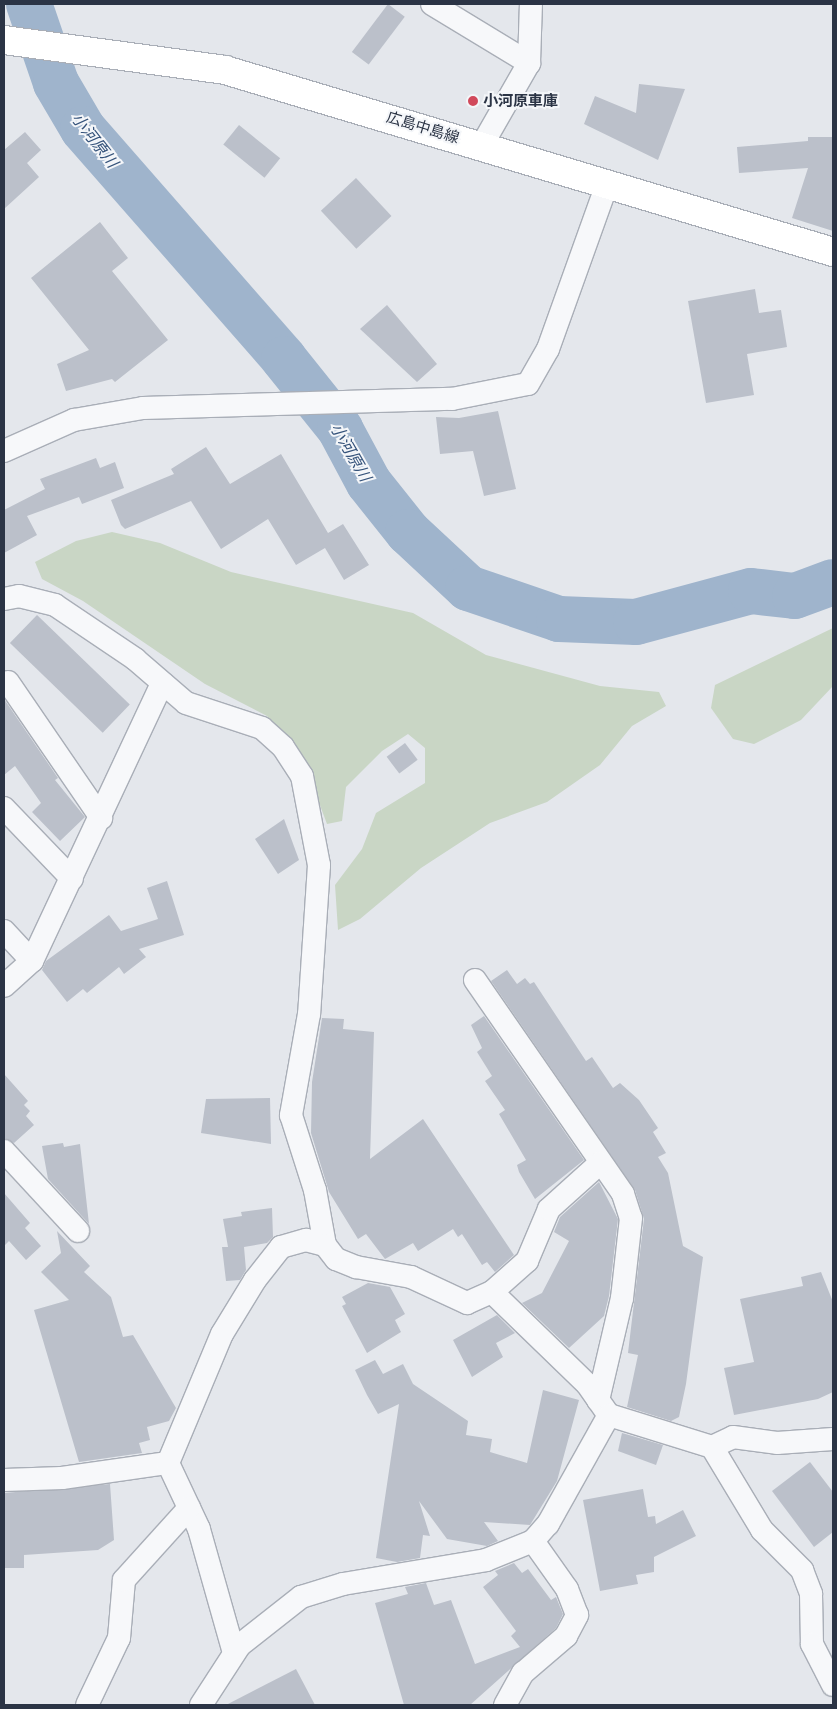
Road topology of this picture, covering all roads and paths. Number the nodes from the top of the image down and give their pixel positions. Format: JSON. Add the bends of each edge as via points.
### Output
{"nodes":[{"id":1,"x":432,"y":4,"type":"edge"},
{"id":2,"x":532,"y":4,"type":"edge"},
{"id":3,"x":4,"y":40,"type":"edge"},
{"id":4,"x":528,"y":63,"type":"junction"},
{"id":5,"x":482,"y":145,"type":"junction"},
{"id":6,"x":607,"y":184,"type":"junction"},
{"id":7,"x":833,"y":252,"type":"edge"},
{"id":8,"x":4,"y":451,"type":"edge"},
{"id":9,"x":4,"y":599,"type":"edge"},
{"id":10,"x":8,"y":682,"type":"dead end"},
{"id":11,"x":162,"y":683,"type":"junction"},
{"id":12,"x":4,"y":808,"type":"edge"},
{"id":13,"x":101,"y":818,"type":"junction"},
{"id":14,"x":72,"y":879,"type":"junction"},
{"id":15,"x":4,"y":930,"type":"edge"},
{"id":16,"x":32,"y":961,"type":"junction"},
{"id":17,"x":475,"y":980,"type":"dead end"},
{"id":18,"x":4,"y":986,"type":"edge"},
{"id":19,"x":4,"y":1151,"type":"edge"},
{"id":20,"x":600,"y":1163,"type":"junction"},
{"id":21,"x":78,"y":1231,"type":"dead end"},
{"id":22,"x":325,"y":1246,"type":"junction"},
{"id":23,"x":492,"y":1292,"type":"junction"},
{"id":24,"x":603,"y":1408,"type":"junction"},
{"id":25,"x":833,"y":1439,"type":"edge"},
{"id":26,"x":712,"y":1447,"type":"junction"},
{"id":27,"x":168,"y":1463,"type":"junction"},
{"id":28,"x":4,"y":1480,"type":"edge"},
{"id":29,"x":189,"y":1508,"type":"junction"},
{"id":30,"x":533,"y":1540,"type":"junction"},
{"id":31,"x":234,"y":1653,"type":"junction"},
{"id":32,"x":833,"y":1685,"type":"edge"},
{"id":33,"x":87,"y":1705,"type":"edge"},
{"id":34,"x":201,"y":1705,"type":"edge"},
{"id":35,"x":505,"y":1705,"type":"edge"}],
"edges":[{"from":1,"to":4,"type":"street"},
{"from":2,"to":4,"type":"street"},
{"from":3,"to":5,"type":"main road","name":"広島中島線","via":[[225,70]]},
{"from":4,"to":5,"type":"street"},
{"from":5,"to":6,"type":"main road","name":"広島中島線"},
{"from":6,"to":7,"type":"main road","name":"広島中島線"},
{"from":6,"to":8,"type":"street","via":[[548,349],[528,384],[452,399],[143,408],[74,420]]},
{"from":9,"to":11,"type":"street","via":[[19,596],[55,606]]},
{"from":10,"to":13,"type":"street"},
{"from":11,"to":13,"type":"street"},
{"from":11,"to":22,"type":"street","via":[[186,703],[262,728],[284,747],[302,776],[319,865],[311,994],[291,1115],[314,1190]]},
{"from":12,"to":14,"type":"street"},
{"from":13,"to":14,"type":"street"},
{"from":14,"to":16,"type":"street"},
{"from":15,"to":16,"type":"street"},
{"from":16,"to":18,"type":"street"},
{"from":17,"to":20,"type":"street"},
{"from":19,"to":21,"type":"street"},
{"from":20,"to":23,"type":"street","via":[[554,1203],[538,1228],[527,1261]]},
{"from":20,"to":24,"type":"street","via":[[623,1194],[631,1218],[622,1298]]},
{"from":22,"to":23,"type":"street","via":[[336,1259],[356,1267],[411,1277],[467,1303]]},
{"from":22,"to":27,"type":"street","via":[[306,1240],[281,1248],[255,1280],[222,1334]]},
{"from":23,"to":24,"type":"street","via":[[587,1384]]},
{"from":24,"to":26,"type":"street"},
{"from":24,"to":30,"type":"street","via":[[548,1524]]},
{"from":25,"to":26,"type":"street","via":[[777,1443],[733,1437]]},
{"from":26,"to":32,"type":"street","via":[[762,1530],[802,1570],[811,1594],[812,1644]]},
{"from":27,"to":28,"type":"street","via":[[62,1478]]},
{"from":27,"to":29,"type":"street"},
{"from":29,"to":31,"type":"street","via":[[216,1582]]},
{"from":29,"to":33,"type":"street","via":[[124,1580],[118,1638]]},
{"from":30,"to":31,"type":"street","via":[[486,1560],[317,1590],[288,1607]]},
{"from":30,"to":35,"type":"street","via":[[567,1589],[577,1615],[566,1636],[523,1673]]},
{"from":31,"to":34,"type":"street"}]}
